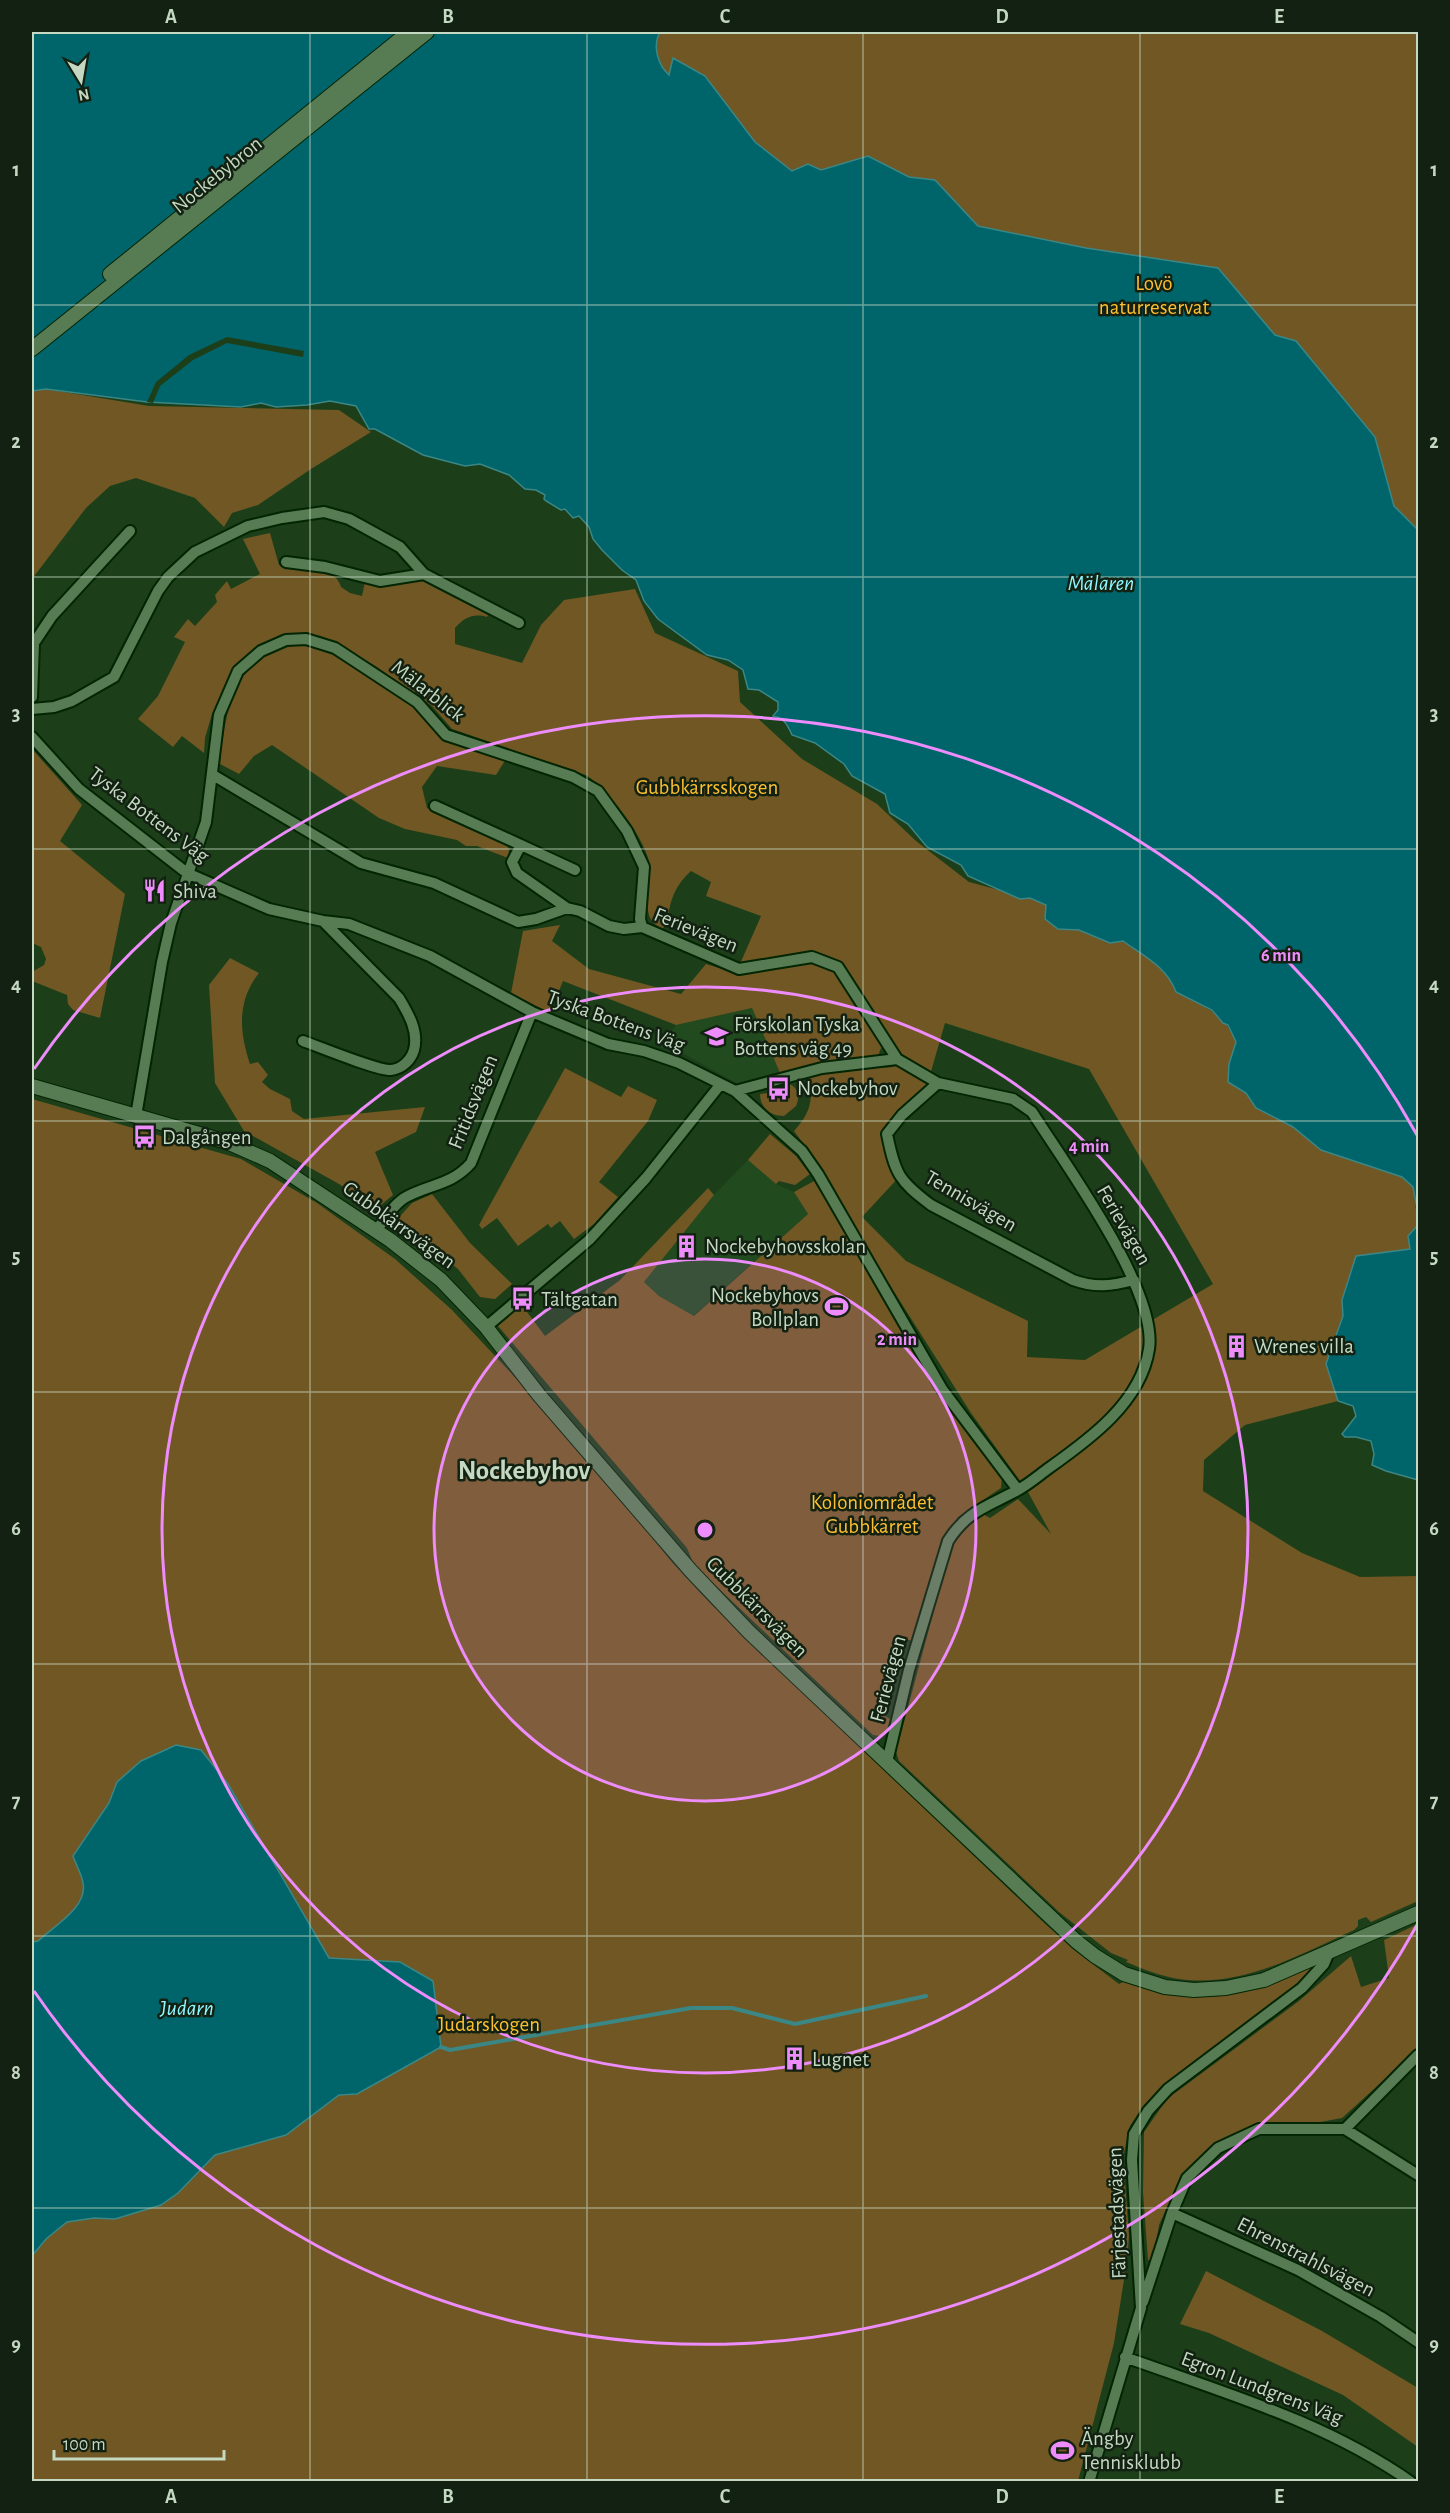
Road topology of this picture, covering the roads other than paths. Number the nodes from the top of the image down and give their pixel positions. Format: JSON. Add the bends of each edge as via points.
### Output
{"nodes":[{"id":1,"x":409,"y":32,"type":"edge"},
{"id":2,"x":427,"y":32,"type":"edge"},
{"id":3,"x":32,"y":338,"type":"edge"},
{"id":4,"x":32,"y":349,"type":"edge"},
{"id":5,"x":130,"y":531,"type":"dead end"},
{"id":6,"x":286,"y":562,"type":"dead end"},
{"id":7,"x":424,"y":574,"type":"junction"},
{"id":8,"x":519,"y":623,"type":"dead end"},
{"id":9,"x":32,"y":697,"type":"edge"},
{"id":10,"x":32,"y":709,"type":"edge"},
{"id":11,"x":32,"y":737,"type":"edge"},
{"id":12,"x":213,"y":775,"type":"junction"},
{"id":13,"x":435,"y":806,"type":"dead end"},
{"id":14,"x":521,"y":845,"type":"junction"},
{"id":15,"x":575,"y":870,"type":"dead end"},
{"id":16,"x":187,"y":873,"type":"junction"},
{"id":17,"x":567,"y":908,"type":"junction"},
{"id":18,"x":322,"y":921,"type":"junction"},
{"id":19,"x":642,"y":927,"type":"junction"},
{"id":20,"x":532,"y":1012,"type":"junction"},
{"id":21,"x":303,"y":1041,"type":"dead end"},
{"id":22,"x":897,"y":1059,"type":"junction"},
{"id":23,"x":938,"y":1083,"type":"junction"},
{"id":24,"x":720,"y":1085,"type":"junction"},
{"id":25,"x":32,"y":1086,"type":"edge"},
{"id":26,"x":735,"y":1091,"type":"junction"},
{"id":27,"x":136,"y":1116,"type":"junction"},
{"id":28,"x":376,"y":1231,"type":"junction"},
{"id":29,"x":1134,"y":1280,"type":"junction"},
{"id":30,"x":486,"y":1327,"type":"junction"},
{"id":31,"x":1018,"y":1490,"type":"junction"},
{"id":32,"x":887,"y":1762,"type":"junction"},
{"id":33,"x":1419,"y":1913,"type":"edge"},
{"id":34,"x":1329,"y":1952,"type":"junction"},
{"id":35,"x":1419,"y":2055,"type":"edge"},
{"id":36,"x":1345,"y":2129,"type":"junction"},
{"id":37,"x":1419,"y":2175,"type":"edge"},
{"id":38,"x":1172,"y":2213,"type":"junction"},
{"id":39,"x":1141,"y":2308,"type":"junction"},
{"id":40,"x":1419,"y":2342,"type":"edge"},
{"id":41,"x":1125,"y":2357,"type":"junction"},
{"id":42,"x":1089,"y":2481,"type":"edge"},
{"id":43,"x":1411,"y":2481,"type":"edge"}],
"edges":[{"from":1,"to":3,"type":"street","name":"Nockebybron"},
{"from":2,"to":4,"type":"street","name":"Nockebybron"},
{"from":5,"to":9,"type":"street","via":[[52,616],[34,643]]},
{"from":6,"to":7,"type":"street","via":[[380,581]]},
{"from":7,"to":8,"type":"street"},
{"from":7,"to":10,"type":"street","via":[[400,548],[349,519],[324,512],[248,526],[195,552],[168,577],[114,677],[72,701]]},
{"from":11,"to":16,"type":"street","name":"Tyska Bottens Väg","via":[[79,789]]},
{"from":12,"to":16,"type":"street","name":"Mälarblick","via":[[206,822]]},
{"from":12,"to":17,"type":"street","via":[[361,863],[434,883],[518,922]]},
{"from":12,"to":19,"type":"street","name":"Mälarblick","via":[[219,715],[238,671],[261,651],[285,640],[306,639],[335,648],[417,702],[446,735],[573,777],[598,791],[627,831],[644,867],[639,919]]},
{"from":13,"to":14,"type":"street"},
{"from":14,"to":15,"type":"street"},
{"from":14,"to":17,"type":"street","name":"Ferievägen","via":[[512,862],[517,873]]},
{"from":16,"to":18,"type":"street","name":"Tyska Bottens Väg","via":[[269,909]]},
{"from":16,"to":27,"type":"street","via":[[162,962]]},
{"from":17,"to":19,"type":"street","name":"Ferievägen","via":[[609,926]]},
{"from":18,"to":20,"type":"street","name":"Tyska Bottens Väg","via":[[349,924],[430,956]]},
{"from":18,"to":21,"type":"street","via":[[399,998],[408,1013],[415,1042],[405,1065],[389,1070]]},
{"from":19,"to":22,"type":"street","name":"Ferievägen","via":[[739,969],[812,957],[838,967]]},
{"from":20,"to":24,"type":"street","name":"Tyska Bottens Väg","via":[[608,1044],[679,1063]]},
{"from":20,"to":28,"type":"street","name":"Fritidsvägen","via":[[471,1163],[461,1175],[406,1196]]},
{"from":22,"to":23,"type":"street","name":"Ferievägen"},
{"from":22,"to":26,"type":"street","via":[[822,1068]]},
{"from":23,"to":29,"type":"street","name":"Ferievägen","via":[[1013,1099],[1032,1112]]},
{"from":23,"to":29,"type":"street","name":"Tennisvägen","via":[[887,1134],[893,1163],[902,1181],[931,1206],[1072,1280],[1109,1287]]},
{"from":24,"to":26,"type":"street","name":"Tyska Bottens Väg"},
{"from":24,"to":30,"type":"street","via":[[646,1178],[589,1240]]},
{"from":25,"to":27,"type":"street","name":"Gubbkärrsvägen"},
{"from":26,"to":31,"type":"street","name":"Tyska Bottens Väg","via":[[802,1151],[942,1389]]},
{"from":27,"to":28,"type":"street","name":"Gubbkärrsvägen","via":[[226,1142],[270,1161]]},
{"from":28,"to":30,"type":"street","name":"Gubbkärrsvägen","via":[[441,1280]]},
{"from":29,"to":31,"type":"street","name":"Ferievägen","via":[[1146,1314],[1149,1348],[1142,1373],[1119,1410]]},
{"from":30,"to":32,"type":"street","name":"Gubbkärrsvägen","via":[[539,1395],[691,1571]]},
{"from":31,"to":32,"type":"street","name":"Ferievägen","via":[[975,1511],[959,1524],[948,1541],[909,1670]]},
{"from":32,"to":34,"type":"street","name":"Gubbkärrsvägen","via":[[1076,1941],[1124,1974],[1165,1987],[1226,1988],[1264,1980]]},
{"from":33,"to":34,"type":"street","name":"Gubbkärrsvägen"},
{"from":34,"to":39,"type":"street","name":"Färjestadsvägen","via":[[1324,1964],[1302,1988],[1168,2089],[1134,2134],[1132,2160]]},
{"from":35,"to":36,"type":"street"},
{"from":36,"to":37,"type":"street"},
{"from":36,"to":38,"type":"street","via":[[1258,2129],[1218,2148],[1187,2178]]},
{"from":38,"to":39,"type":"street"},
{"from":38,"to":40,"type":"street","name":"Ehrenstrahlsvägen","via":[[1298,2270]]},
{"from":39,"to":41,"type":"street","name":"Färjestadsvägen"},
{"from":41,"to":42,"type":"street","name":"Färjestadsvägen"},
{"from":41,"to":43,"type":"street","name":"Egron Lundgrens Väg","via":[[1324,2430]]}]}
